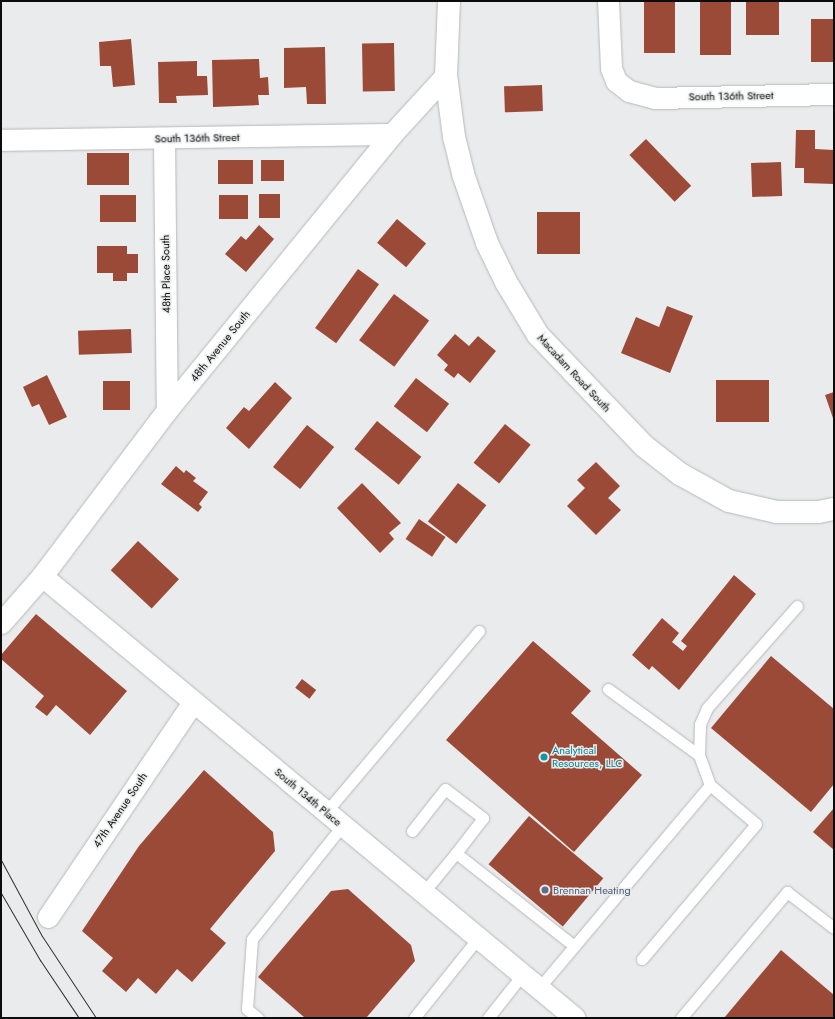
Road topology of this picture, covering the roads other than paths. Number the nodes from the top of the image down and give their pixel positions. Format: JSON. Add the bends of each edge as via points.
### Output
{"nodes":[{"id":1,"x":449,"y":1,"type":"edge"},
{"id":2,"x":608,"y":1,"type":"edge"},
{"id":3,"x":446,"y":75,"type":"junction"},
{"id":4,"x":834,"y":94,"type":"edge"},
{"id":5,"x":392,"y":134,"type":"junction"},
{"id":6,"x":164,"y":139,"type":"junction"},
{"id":7,"x":1,"y":140,"type":"edge"},
{"id":8,"x":167,"y":410,"type":"junction"},
{"id":9,"x":834,"y":509,"type":"edge"},
{"id":10,"x":42,"y":576,"type":"junction"},
{"id":11,"x":797,"y":606,"type":"dead end"},
{"id":12,"x":1,"y":623,"type":"edge"},
{"id":13,"x":480,"y":631,"type":"dead end"},
{"id":14,"x":608,"y":689,"type":"dead end"},
{"id":15,"x":193,"y":702,"type":"junction"},
{"id":16,"x":699,"y":755,"type":"junction"},
{"id":17,"x":710,"y":785,"type":"junction"},
{"id":18,"x":326,"y":812,"type":"junction"},
{"id":19,"x":342,"y":826,"type":"junction"},
{"id":20,"x":412,"y":831,"type":"dead end"},
{"id":21,"x":456,"y":853,"type":"junction"},
{"id":22,"x":423,"y":893,"type":"junction"},
{"id":23,"x":48,"y":917,"type":"dead end"},
{"id":24,"x":834,"y":928,"type":"edge"},
{"id":25,"x":478,"y":938,"type":"junction"},
{"id":26,"x":574,"y":946,"type":"junction"},
{"id":27,"x":642,"y":959,"type":"dead end"},
{"id":28,"x":522,"y":975,"type":"junction"},
{"id":29,"x":539,"y":988,"type":"junction"},
{"id":30,"x":258,"y":1018,"type":"edge"},
{"id":31,"x":414,"y":1018,"type":"edge"},
{"id":32,"x":488,"y":1018,"type":"edge"},
{"id":33,"x":575,"y":1018,"type":"edge"},
{"id":34,"x":681,"y":1018,"type":"edge"}],
"edges":[{"from":1,"to":3,"type":"street","name":"Macadam Road South"},
{"from":2,"to":4,"type":"street","name":"South 136th Street","via":[[611,68],[616,81],[629,91],[655,98]]},
{"from":3,"to":5,"type":"street","name":"48th Avenue South"},
{"from":3,"to":9,"type":"street","name":"Macadam Road South","via":[[454,137],[463,174],[487,243],[506,282],[538,335],[644,446],[680,474],[729,501],[777,512],[818,512]]},
{"from":5,"to":6,"type":"street","name":"South 136th Street"},
{"from":5,"to":8,"type":"street","name":"48th Avenue South"},
{"from":6,"to":7,"type":"street","name":"South 136th Street"},
{"from":6,"to":8,"type":"street","name":"48th Place South"},
{"from":8,"to":10,"type":"street","name":"48th Avenue South"},
{"from":10,"to":12,"type":"street","name":"48th Avenue South"},
{"from":10,"to":15,"type":"street","name":"South 134th Place"},
{"from":11,"to":16,"type":"lane","via":[[707,708],[700,724]]},
{"from":13,"to":18,"type":"lane"},
{"from":14,"to":16,"type":"lane"},
{"from":15,"to":18,"type":"street","name":"South 134th Place"},
{"from":15,"to":23,"type":"street","name":"47th Avenue South"},
{"from":16,"to":17,"type":"lane"},
{"from":17,"to":26,"type":"lane"},
{"from":17,"to":27,"type":"lane","via":[[756,824]]},
{"from":18,"to":19,"type":"street","name":"South 134th Place"},
{"from":19,"to":22,"type":"street","name":"South 134th Place"},
{"from":19,"to":30,"type":"lane","via":[[252,939],[247,1009]]},
{"from":20,"to":21,"type":"lane","via":[[445,788],[483,818]]},
{"from":21,"to":22,"type":"lane"},
{"from":21,"to":26,"type":"lane"},
{"from":22,"to":25,"type":"street","name":"South 134th Place"},
{"from":24,"to":34,"type":"lane","via":[[787,892]]},
{"from":25,"to":28,"type":"street","name":"South 134th Place"},
{"from":25,"to":31,"type":"lane"},
{"from":26,"to":29,"type":"lane"},
{"from":28,"to":29,"type":"street","name":"South 134th Place"},
{"from":28,"to":32,"type":"lane"},
{"from":29,"to":33,"type":"street","name":"South 134th Place"}]}
